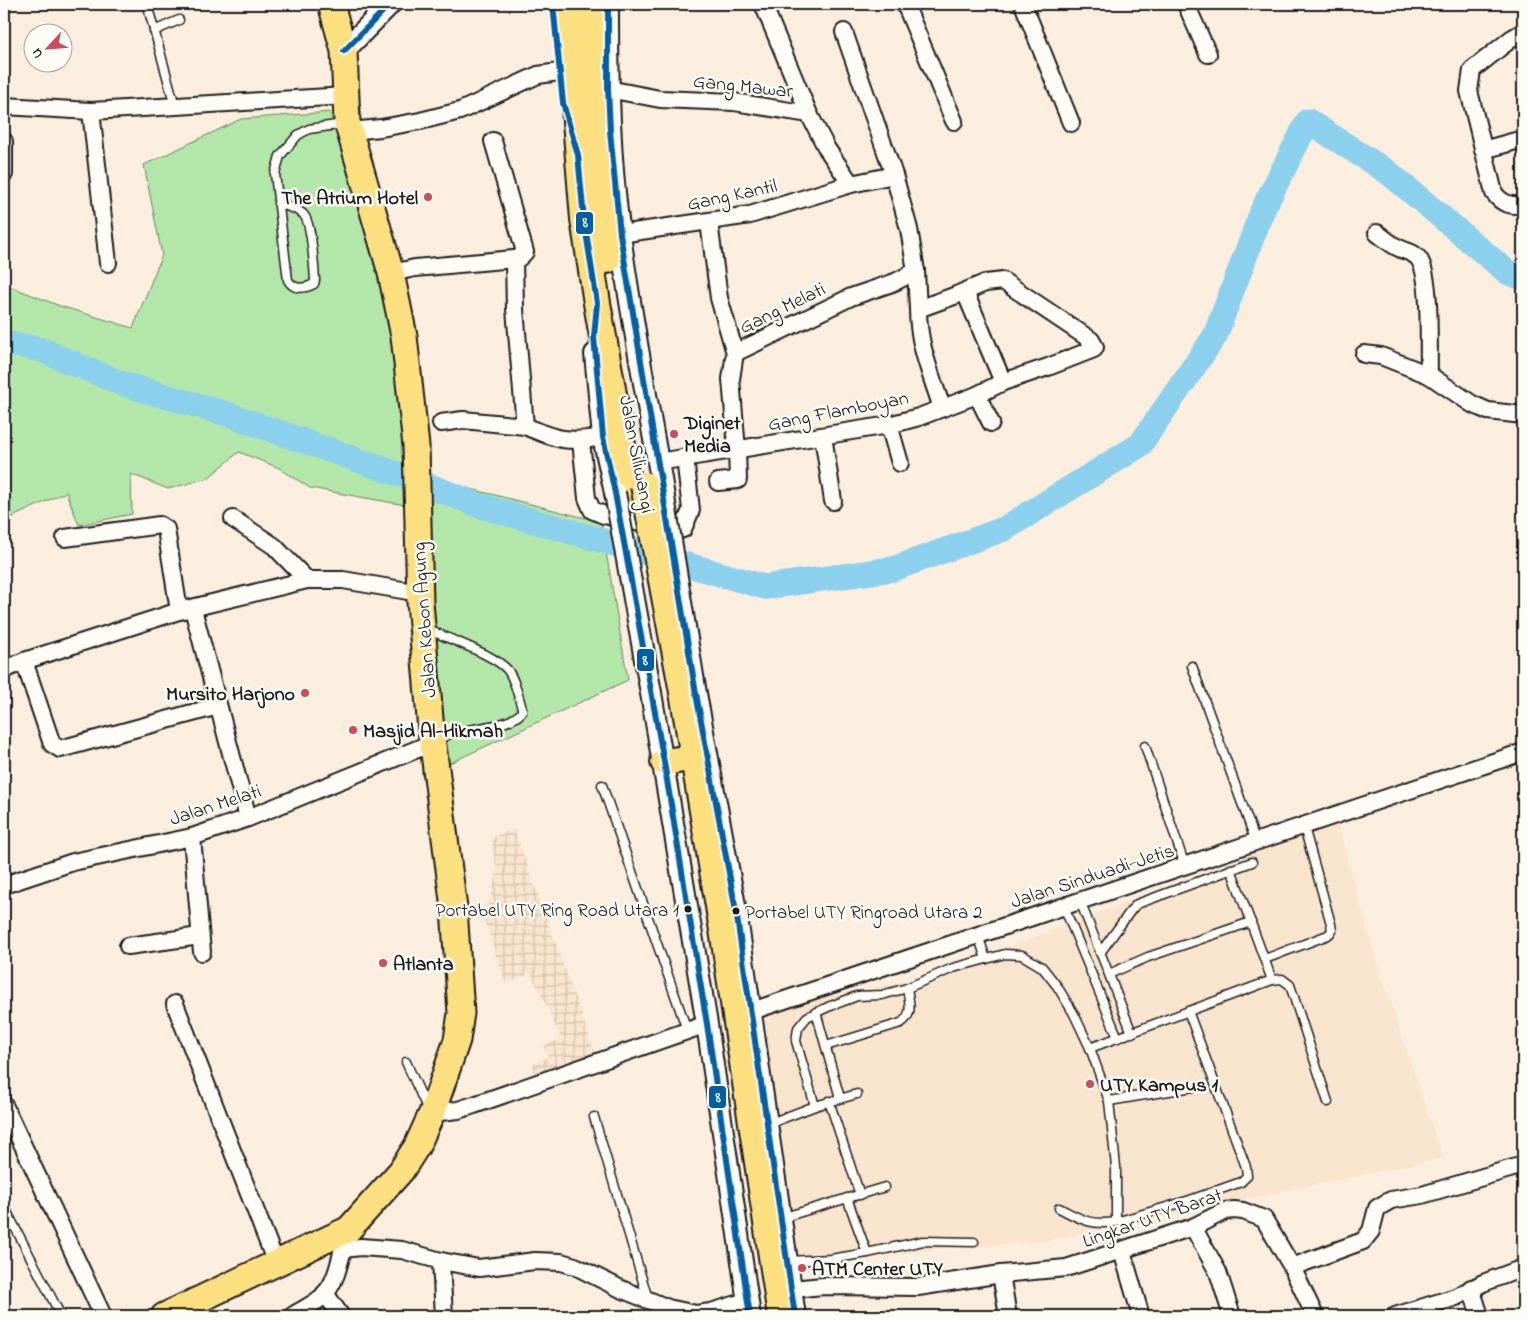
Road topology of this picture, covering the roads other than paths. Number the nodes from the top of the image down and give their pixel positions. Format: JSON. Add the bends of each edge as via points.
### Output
{"nodes":[{"id":1,"x":147,"y":4,"type":"edge"},
{"id":2,"x":331,"y":4,"type":"edge"},
{"id":3,"x":390,"y":4,"type":"edge"},
{"id":4,"x":553,"y":4,"type":"edge"},
{"id":5,"x":569,"y":4,"type":"edge"},
{"id":6,"x":593,"y":4,"type":"edge"},
{"id":7,"x":608,"y":4,"type":"edge"},
{"id":8,"x":763,"y":4,"type":"edge"},
{"id":9,"x":905,"y":4,"type":"edge"},
{"id":10,"x":1023,"y":4,"type":"edge"},
{"id":11,"x":1186,"y":4,"type":"edge"},
{"id":12,"x":179,"y":20,"type":"dead end"},
{"id":13,"x":154,"y":30,"type":"junction"},
{"id":14,"x":844,"y":32,"type":"dead end"},
{"id":15,"x":1523,"y":32,"type":"edge"},
{"id":16,"x":344,"y":51,"type":"junction"},
{"id":17,"x":1208,"y":54,"type":"dead end"},
{"id":18,"x":560,"y":72,"type":"junction"},
{"id":19,"x":608,"y":89,"type":"junction"},
{"id":20,"x":346,"y":96,"type":"junction"},
{"id":21,"x":4,"y":106,"type":"edge"},
{"id":22,"x":175,"y":106,"type":"junction"},
{"id":23,"x":91,"y":112,"type":"junction"},
{"id":24,"x":809,"y":114,"type":"junction"},
{"id":25,"x":954,"y":121,"type":"dead end"},
{"id":26,"x":1071,"y":123,"type":"dead end"},
{"id":27,"x":349,"y":126,"type":"junction"},
{"id":28,"x":1523,"y":140,"type":"edge"},
{"id":29,"x":4,"y":141,"type":"edge"},
{"id":30,"x":493,"y":141,"type":"dead end"},
{"id":31,"x":1483,"y":150,"type":"junction"},
{"id":32,"x":578,"y":155,"type":"junction"},
{"id":33,"x":4,"y":174,"type":"edge"},
{"id":34,"x":894,"y":175,"type":"junction"},
{"id":35,"x":851,"y":184,"type":"junction"},
{"id":36,"x":278,"y":203,"type":"junction"},
{"id":37,"x":1523,"y":205,"type":"edge"},
{"id":38,"x":709,"y":222,"type":"junction"},
{"id":39,"x":612,"y":233,"type":"junction"},
{"id":40,"x":1377,"y":233,"type":"dead end"},
{"id":41,"x":514,"y":259,"type":"junction"},
{"id":42,"x":108,"y":263,"type":"dead end"},
{"id":43,"x":916,"y":271,"type":"junction"},
{"id":44,"x":391,"y":273,"type":"junction"},
{"id":45,"x":965,"y":292,"type":"junction"},
{"id":46,"x":597,"y":303,"type":"junction"},
{"id":47,"x":918,"y":309,"type":"junction"},
{"id":48,"x":735,"y":353,"type":"junction"},
{"id":49,"x":1364,"y":354,"type":"dead end"},
{"id":50,"x":1429,"y":375,"type":"junction"},
{"id":51,"x":1003,"y":382,"type":"junction"},
{"id":52,"x":977,"y":395,"type":"junction"},
{"id":53,"x":942,"y":408,"type":"junction"},
{"id":54,"x":1523,"y":415,"type":"edge"},
{"id":55,"x":441,"y":423,"type":"dead end"},
{"id":56,"x":991,"y":423,"type":"dead end"},
{"id":57,"x":889,"y":425,"type":"junction"},
{"id":58,"x":524,"y":426,"type":"junction"},
{"id":59,"x":822,"y":436,"type":"junction"},
{"id":60,"x":603,"y":437,"type":"junction"},
{"id":61,"x":581,"y":441,"type":"junction"},
{"id":62,"x":737,"y":450,"type":"junction"},
{"id":63,"x":685,"y":457,"type":"junction"},
{"id":64,"x":900,"y":463,"type":"dead end"},
{"id":65,"x":642,"y":482,"type":"junction"},
{"id":66,"x":718,"y":482,"type":"dead end"},
{"id":67,"x":833,"y":501,"type":"dead end"},
{"id":68,"x":233,"y":519,"type":"dead end"},
{"id":69,"x":65,"y":538,"type":"dead end"},
{"id":70,"x":306,"y":580,"type":"junction"},
{"id":71,"x":420,"y":593,"type":"junction"},
{"id":72,"x":186,"y":610,"type":"junction"},
{"id":73,"x":422,"y":627,"type":"junction"},
{"id":74,"x":24,"y":661,"type":"junction"},
{"id":75,"x":1192,"y":666,"type":"dead end"},
{"id":76,"x":4,"y":670,"type":"edge"},
{"id":77,"x":674,"y":692,"type":"junction"},
{"id":78,"x":218,"y":706,"type":"junction"},
{"id":79,"x":690,"y":730,"type":"junction"},
{"id":80,"x":432,"y":743,"type":"junction"},
{"id":81,"x":1145,"y":746,"type":"dead end"},
{"id":82,"x":1523,"y":752,"type":"edge"},
{"id":83,"x":671,"y":761,"type":"junction"},
{"id":84,"x":709,"y":764,"type":"junction"},
{"id":85,"x":602,"y":785,"type":"dead end"},
{"id":86,"x":701,"y":796,"type":"junction"},
{"id":87,"x":248,"y":818,"type":"junction"},
{"id":88,"x":1304,"y":827,"type":"junction"},
{"id":89,"x":192,"y":837,"type":"junction"},
{"id":90,"x":1256,"y":842,"type":"junction"},
{"id":91,"x":1252,"y":862,"type":"dead end"},
{"id":92,"x":1185,"y":866,"type":"junction"},
{"id":93,"x":1231,"y":869,"type":"junction"},
{"id":94,"x":4,"y":885,"type":"edge"},
{"id":95,"x":1072,"y":904,"type":"junction"},
{"id":96,"x":1251,"y":922,"type":"junction"},
{"id":97,"x":978,"y":935,"type":"junction"},
{"id":98,"x":200,"y":936,"type":"junction"},
{"id":99,"x":128,"y":946,"type":"dead end"},
{"id":100,"x":202,"y":952,"type":"dead end"},
{"id":101,"x":1100,"y":953,"type":"junction"},
{"id":102,"x":986,"y":959,"type":"junction"},
{"id":103,"x":1265,"y":959,"type":"junction"},
{"id":104,"x":1109,"y":974,"type":"junction"},
{"id":105,"x":1272,"y":980,"type":"junction"},
{"id":106,"x":907,"y":988,"type":"junction"},
{"id":107,"x":175,"y":1004,"type":"dead end"},
{"id":108,"x":752,"y":1011,"type":"junction"},
{"id":109,"x":1188,"y":1011,"type":"junction"},
{"id":110,"x":816,"y":1012,"type":"junction"},
{"id":111,"x":707,"y":1024,"type":"junction"},
{"id":112,"x":687,"y":1030,"type":"junction"},
{"id":113,"x":1132,"y":1033,"type":"junction"},
{"id":114,"x":1118,"y":1038,"type":"junction"},
{"id":115,"x":826,"y":1046,"type":"junction"},
{"id":116,"x":1090,"y":1048,"type":"junction"},
{"id":117,"x":406,"y":1062,"type":"dead end"},
{"id":118,"x":1193,"y":1087,"type":"dead end"},
{"id":119,"x":857,"y":1094,"type":"dead end"},
{"id":120,"x":840,"y":1098,"type":"junction"},
{"id":121,"x":829,"y":1101,"type":"junction"},
{"id":122,"x":1109,"y":1101,"type":"junction"},
{"id":123,"x":1328,"y":1102,"type":"dead end"},
{"id":124,"x":4,"y":1104,"type":"edge"},
{"id":125,"x":815,"y":1106,"type":"junction"},
{"id":126,"x":432,"y":1113,"type":"junction"},
{"id":127,"x":594,"y":1116,"type":"dead end"},
{"id":128,"x":767,"y":1124,"type":"junction"},
{"id":129,"x":1523,"y":1165,"type":"edge"},
{"id":130,"x":885,"y":1187,"type":"dead end"},
{"id":131,"x":860,"y":1195,"type":"junction"},
{"id":132,"x":847,"y":1198,"type":"junction"},
{"id":133,"x":1059,"y":1208,"type":"dead end"},
{"id":134,"x":6,"y":1210,"type":"dead end"},
{"id":135,"x":780,"y":1218,"type":"junction"},
{"id":136,"x":1116,"y":1222,"type":"junction"},
{"id":137,"x":1193,"y":1227,"type":"junction"},
{"id":138,"x":346,"y":1239,"type":"junction"},
{"id":139,"x":974,"y":1242,"type":"dead end"},
{"id":140,"x":1122,"y":1251,"type":"junction"},
{"id":141,"x":867,"y":1253,"type":"junction"},
{"id":142,"x":442,"y":1261,"type":"junction"},
{"id":143,"x":787,"y":1261,"type":"junction"},
{"id":144,"x":276,"y":1263,"type":"junction"},
{"id":145,"x":1292,"y":1267,"type":"junction"},
{"id":146,"x":1523,"y":1268,"type":"edge"},
{"id":147,"x":1001,"y":1274,"type":"junction"},
{"id":148,"x":1471,"y":1288,"type":"junction"},
{"id":149,"x":792,"y":1289,"type":"junction"},
{"id":150,"x":326,"y":1293,"type":"junction"},
{"id":151,"x":648,"y":1299,"type":"junction"},
{"id":152,"x":753,"y":1311,"type":"edge"},
{"id":153,"x":670,"y":1312,"type":"edge"},
{"id":154,"x":61,"y":1316,"type":"edge"},
{"id":155,"x":103,"y":1316,"type":"edge"},
{"id":156,"x":164,"y":1316,"type":"edge"},
{"id":157,"x":292,"y":1316,"type":"edge"},
{"id":158,"x":341,"y":1316,"type":"edge"},
{"id":159,"x":444,"y":1316,"type":"edge"},
{"id":160,"x":781,"y":1316,"type":"edge"},
{"id":161,"x":795,"y":1316,"type":"edge"},
{"id":162,"x":1008,"y":1316,"type":"edge"},
{"id":163,"x":1141,"y":1316,"type":"edge"},
{"id":164,"x":1232,"y":1316,"type":"edge"},
{"id":165,"x":1315,"y":1316,"type":"edge"},
{"id":166,"x":1395,"y":1316,"type":"edge"},
{"id":167,"x":1480,"y":1316,"type":"edge"}],
"edges":[{"from":1,"to":13,"type":"lane"},
{"from":2,"to":16,"type":"main road","name":"Jalan Kebon Agung"},
{"from":3,"to":16,"type":"street"},
{"from":4,"to":18,"type":"highway"},
{"from":5,"to":32,"type":"highway","name":"Jalan Siliwangi"},
{"from":6,"to":39,"type":"highway","name":"Jalan Siliwangi","via":[[596,132]]},
{"from":7,"to":19,"type":"street"},
{"from":8,"to":24,"type":"street"},
{"from":9,"to":25,"type":"street"},
{"from":10,"to":26,"type":"street"},
{"from":11,"to":17,"type":"street"},
{"from":12,"to":13,"type":"lane"},
{"from":13,"to":22,"type":"lane"},
{"from":14,"to":34,"type":"street"},
{"from":15,"to":31,"type":"street","via":[[1472,70],[1469,91]]},
{"from":16,"to":20,"type":"main road","name":"Jalan Kebon Agung"},
{"from":18,"to":27,"type":"street","via":[[538,75],[460,111],[381,128]]},
{"from":18,"to":32,"type":"highway","via":[[562,102]]},
{"from":19,"to":24,"type":"street","name":"Gang Mawar","via":[[660,99],[734,102]]},
{"from":19,"to":39,"type":"street"},
{"from":20,"to":22,"type":"street"},
{"from":20,"to":27,"type":"main road","name":"Jalan Kebon Agung"},
{"from":21,"to":23,"type":"street"},
{"from":22,"to":23,"type":"street"},
{"from":23,"to":42,"type":"street"},
{"from":24,"to":35,"type":"street","name":"Gang Mawar","via":[[827,149]]},
{"from":27,"to":36,"type":"lane","via":[[309,129],[290,143],[280,156],[276,174]]},
{"from":27,"to":44,"type":"main road","name":"Jalan Kebon Agung"},
{"from":28,"to":31,"type":"street"},
{"from":29,"to":33,"type":"street"},
{"from":30,"to":41,"type":"street","via":[[525,252]]},
{"from":31,"to":37,"type":"street","via":[[1494,193],[1500,202]]},
{"from":32,"to":46,"type":"highway","name":"Jalan Siliwangi"},
{"from":34,"to":35,"type":"street"},
{"from":34,"to":43,"type":"street","via":[[909,229]]},
{"from":35,"to":38,"type":"street","name":"Gang Kantil","via":[[750,215]]},
{"from":36,"to":36,"type":"lane","via":[[288,280],[295,288],[311,286],[314,284],[314,260],[306,219],[304,214]]},
{"from":38,"to":39,"type":"street","name":"Gang Kantil"},
{"from":38,"to":48,"type":"street","name":"Gang Melati","via":[[719,298]]},
{"from":39,"to":65,"type":"highway","name":"Jalan Siliwangi","via":[[613,316]]},
{"from":40,"to":50,"type":"street","via":[[1400,249],[1414,254],[1420,261],[1428,299]]},
{"from":41,"to":44,"type":"street"},
{"from":41,"to":58,"type":"street"},
{"from":43,"to":47,"type":"street"},
{"from":43,"to":48,"type":"street","name":"Gang Melati","via":[[895,282],[850,297]]},
{"from":44,"to":71,"type":"main road","name":"Jalan Kebon Agung","via":[[404,336],[416,446]]},
{"from":45,"to":47,"type":"street"},
{"from":45,"to":51,"type":"street"},
{"from":45,"to":51,"type":"street","name":"Gang Flamboyan","via":[[985,283],[1004,281],[1092,340],[1095,347]]},
{"from":46,"to":60,"type":"street","via":[[594,337]]},
{"from":46,"to":65,"type":"highway","name":"Jalan Siliwangi"},
{"from":47,"to":53,"type":"street","via":[[922,348]]},
{"from":48,"to":62,"type":"street","via":[[731,379]]},
{"from":49,"to":50,"type":"street","via":[[1381,356]]},
{"from":50,"to":54,"type":"street","via":[[1488,411]]},
{"from":51,"to":52,"type":"street","name":"Gang Flamboyan"},
{"from":52,"to":53,"type":"street","name":"Gang Flamboyan"},
{"from":52,"to":56,"type":"street"},
{"from":53,"to":57,"type":"street","name":"Gang Flamboyan"},
{"from":55,"to":58,"type":"street","via":[[463,420]]},
{"from":57,"to":59,"type":"street","name":"Gang Flamboyan"},
{"from":57,"to":64,"type":"street"},
{"from":58,"to":61,"type":"street","via":[[545,435]]},
{"from":59,"to":62,"type":"street","name":"Gang Flamboyan"},
{"from":59,"to":67,"type":"street"},
{"from":60,"to":61,"type":"street"},
{"from":60,"to":65,"type":"street"},
{"from":61,"to":63,"type":"street","via":[[587,498],[592,510],[677,531],[682,529],[691,510]]},
{"from":62,"to":63,"type":"street","name":"Gang Flamboyan"},
{"from":62,"to":66,"type":"street","via":[[738,480]]},
{"from":63,"to":65,"type":"street","name":"Gang Flamboyan"},
{"from":65,"to":77,"type":"highway","name":"Jalan Siliwangi","bridge":true},
{"from":68,"to":70,"type":"street","via":[[274,546]]},
{"from":69,"to":72,"type":"street","via":[[164,526]]},
{"from":70,"to":71,"type":"street","via":[[343,580]]},
{"from":70,"to":72,"type":"street"},
{"from":71,"to":73,"type":"main road","name":"Jalan Kebon Agung"},
{"from":72,"to":74,"type":"street"},
{"from":72,"to":78,"type":"street"},
{"from":73,"to":80,"type":"main road","name":"Jalan Kebon Agung"},
{"from":73,"to":80,"type":"lane","via":[[498,661],[508,670],[522,708],[511,722],[454,732]]},
{"from":74,"to":76,"type":"street"},
{"from":74,"to":78,"type":"street","via":[[52,744],[60,749]]},
{"from":75,"to":90,"type":"lane"},
{"from":77,"to":79,"type":"highway","name":"Jalan Siliwangi"},
{"from":77,"to":83,"type":"highway","name":"Jalan Siliwangi"},
{"from":77,"to":84,"type":"street"},
{"from":78,"to":87,"type":"street"},
{"from":79,"to":84,"type":"highway"},
{"from":79,"to":86,"type":"highway","name":"Jalan Siliwangi"},
{"from":80,"to":87,"type":"street","name":"Jalan Melati"},
{"from":80,"to":126,"type":"main road","name":"Jalan Kebon Agung","via":[[454,908],[461,1013],[457,1040]]},
{"from":81,"to":92,"type":"lane"},
{"from":82,"to":88,"type":"street","name":"Jalan Sinduadi-Jetis"},
{"from":83,"to":111,"type":"street"},
{"from":83,"to":152,"type":"highway","name":"Jalan Siliwangi","via":[[702,910]]},
{"from":84,"to":86,"type":"highway"},
{"from":84,"to":108,"type":"street"},
{"from":85,"to":112,"type":"lane"},
{"from":86,"to":160,"type":"highway","name":"Jalan Siliwangi"},
{"from":87,"to":89,"type":"street","name":"Jalan Melati"},
{"from":88,"to":90,"type":"street","name":"Jalan Sinduadi-Jetis"},
{"from":88,"to":103,"type":"lane","via":[[1332,931]]},
{"from":89,"to":94,"type":"street","name":"Jalan Melati","via":[[73,862]]},
{"from":89,"to":98,"type":"street"},
{"from":90,"to":92,"type":"street","name":"Jalan Sinduadi-Jetis"},
{"from":91,"to":93,"type":"lane"},
{"from":92,"to":95,"type":"street","name":"Jalan Sinduadi-Jetis"},
{"from":93,"to":96,"type":"lane"},
{"from":93,"to":101,"type":"lane","via":[[1137,904]]},
{"from":95,"to":97,"type":"street","name":"Jalan Sinduadi-Jetis"},
{"from":95,"to":101,"type":"lane"},
{"from":95,"to":114,"type":"lane"},
{"from":96,"to":103,"type":"lane"},
{"from":96,"to":104,"type":"lane","via":[[1148,957]]},
{"from":97,"to":102,"type":"lane"},
{"from":97,"to":108,"type":"street","name":"Jalan Sinduadi-Jetis"},
{"from":98,"to":99,"type":"street"},
{"from":98,"to":100,"type":"street"},
{"from":101,"to":104,"type":"lane"},
{"from":102,"to":106,"type":"lane","via":[[953,968]]},
{"from":102,"to":116,"type":"lane","via":[[1004,954],[1022,955],[1042,967],[1074,1014]]},
{"from":103,"to":105,"type":"lane"},
{"from":104,"to":113,"type":"lane"},
{"from":105,"to":109,"type":"lane"},
{"from":105,"to":123,"type":"lane","via":[[1282,979],[1290,985]]},
{"from":106,"to":110,"type":"lane","via":[[882,995],[857,996]]},
{"from":106,"to":115,"type":"lane","via":[[910,1013],[907,1019]]},
{"from":107,"to":144,"type":"street"},
{"from":108,"to":128,"type":"street"},
{"from":109,"to":113,"type":"lane"},
{"from":109,"to":136,"type":"lane","via":[[1247,1176],[1241,1182],[1190,1200]]},
{"from":110,"to":115,"type":"lane"},
{"from":110,"to":125,"type":"lane","via":[[801,1022],[796,1035]]},
{"from":111,"to":112,"type":"street"},
{"from":111,"to":152,"type":"street"},
{"from":112,"to":126,"type":"street","via":[[474,1105]]},
{"from":113,"to":114,"type":"lane"},
{"from":114,"to":116,"type":"lane"},
{"from":115,"to":120,"type":"lane"},
{"from":116,"to":122,"type":"lane"},
{"from":117,"to":126,"type":"lane","via":[[425,1105]]},
{"from":118,"to":122,"type":"lane"},
{"from":119,"to":120,"type":"lane"},
{"from":120,"to":121,"type":"lane"},
{"from":121,"to":125,"type":"lane"},
{"from":121,"to":131,"type":"lane"},
{"from":122,"to":136,"type":"lane","via":[[1116,1167]]},
{"from":124,"to":155,"type":"street"},
{"from":125,"to":128,"type":"lane"},
{"from":126,"to":138,"type":"main road","name":"Jalan Kebon Agung","via":[[401,1171]]},
{"from":127,"to":151,"type":"lane"},
{"from":128,"to":135,"type":"street"},
{"from":129,"to":145,"type":"street","via":[[1422,1195],[1385,1202],[1377,1208],[1371,1231],[1363,1241]]},
{"from":130,"to":131,"type":"lane"},
{"from":131,"to":132,"type":"lane"},
{"from":132,"to":135,"type":"lane"},
{"from":132,"to":141,"type":"lane"},
{"from":133,"to":136,"type":"lane","via":[[1090,1223]]},
{"from":134,"to":154,"type":"lane"},
{"from":135,"to":143,"type":"street"},
{"from":137,"to":140,"type":"street","name":"Lingkar UTY Barat"},
{"from":137,"to":145,"type":"street","name":"Lingkar UTY Barat","via":[[1225,1211],[1254,1215],[1264,1220]]},
{"from":137,"to":164,"type":"street","via":[[1218,1272]]},
{"from":138,"to":142,"type":"street","via":[[355,1247],[402,1250]]},
{"from":138,"to":144,"type":"main road","name":"Jalan Kebon Agung"},
{"from":138,"to":150,"type":"street"},
{"from":139,"to":141,"type":"lane","via":[[924,1241]]},
{"from":140,"to":147,"type":"street","name":"Lingkar UTY Barat","via":[[1066,1268]]},
{"from":140,"to":163,"type":"street"},
{"from":141,"to":143,"type":"lane"},
{"from":142,"to":151,"type":"street","via":[[479,1268],[535,1261],[561,1262]]},
{"from":142,"to":159,"type":"street"},
{"from":143,"to":149,"type":"street"},
{"from":144,"to":156,"type":"main road","name":"Jalan Kebon Agung"},
{"from":145,"to":165,"type":"street","name":"Lingkar UTY Barat"},
{"from":146,"to":148,"type":"street"},
{"from":147,"to":149,"type":"street","name":"Lingkar UTY Barat","via":[[925,1287],[823,1286]]},
{"from":147,"to":162,"type":"street"},
{"from":148,"to":166,"type":"street","via":[[1456,1297]]},
{"from":148,"to":167,"type":"street"},
{"from":149,"to":161,"type":"street"},
{"from":150,"to":157,"type":"street"},
{"from":150,"to":158,"type":"street"},
{"from":151,"to":153,"type":"street"},
{"from":152,"to":153,"type":"street"}]}
